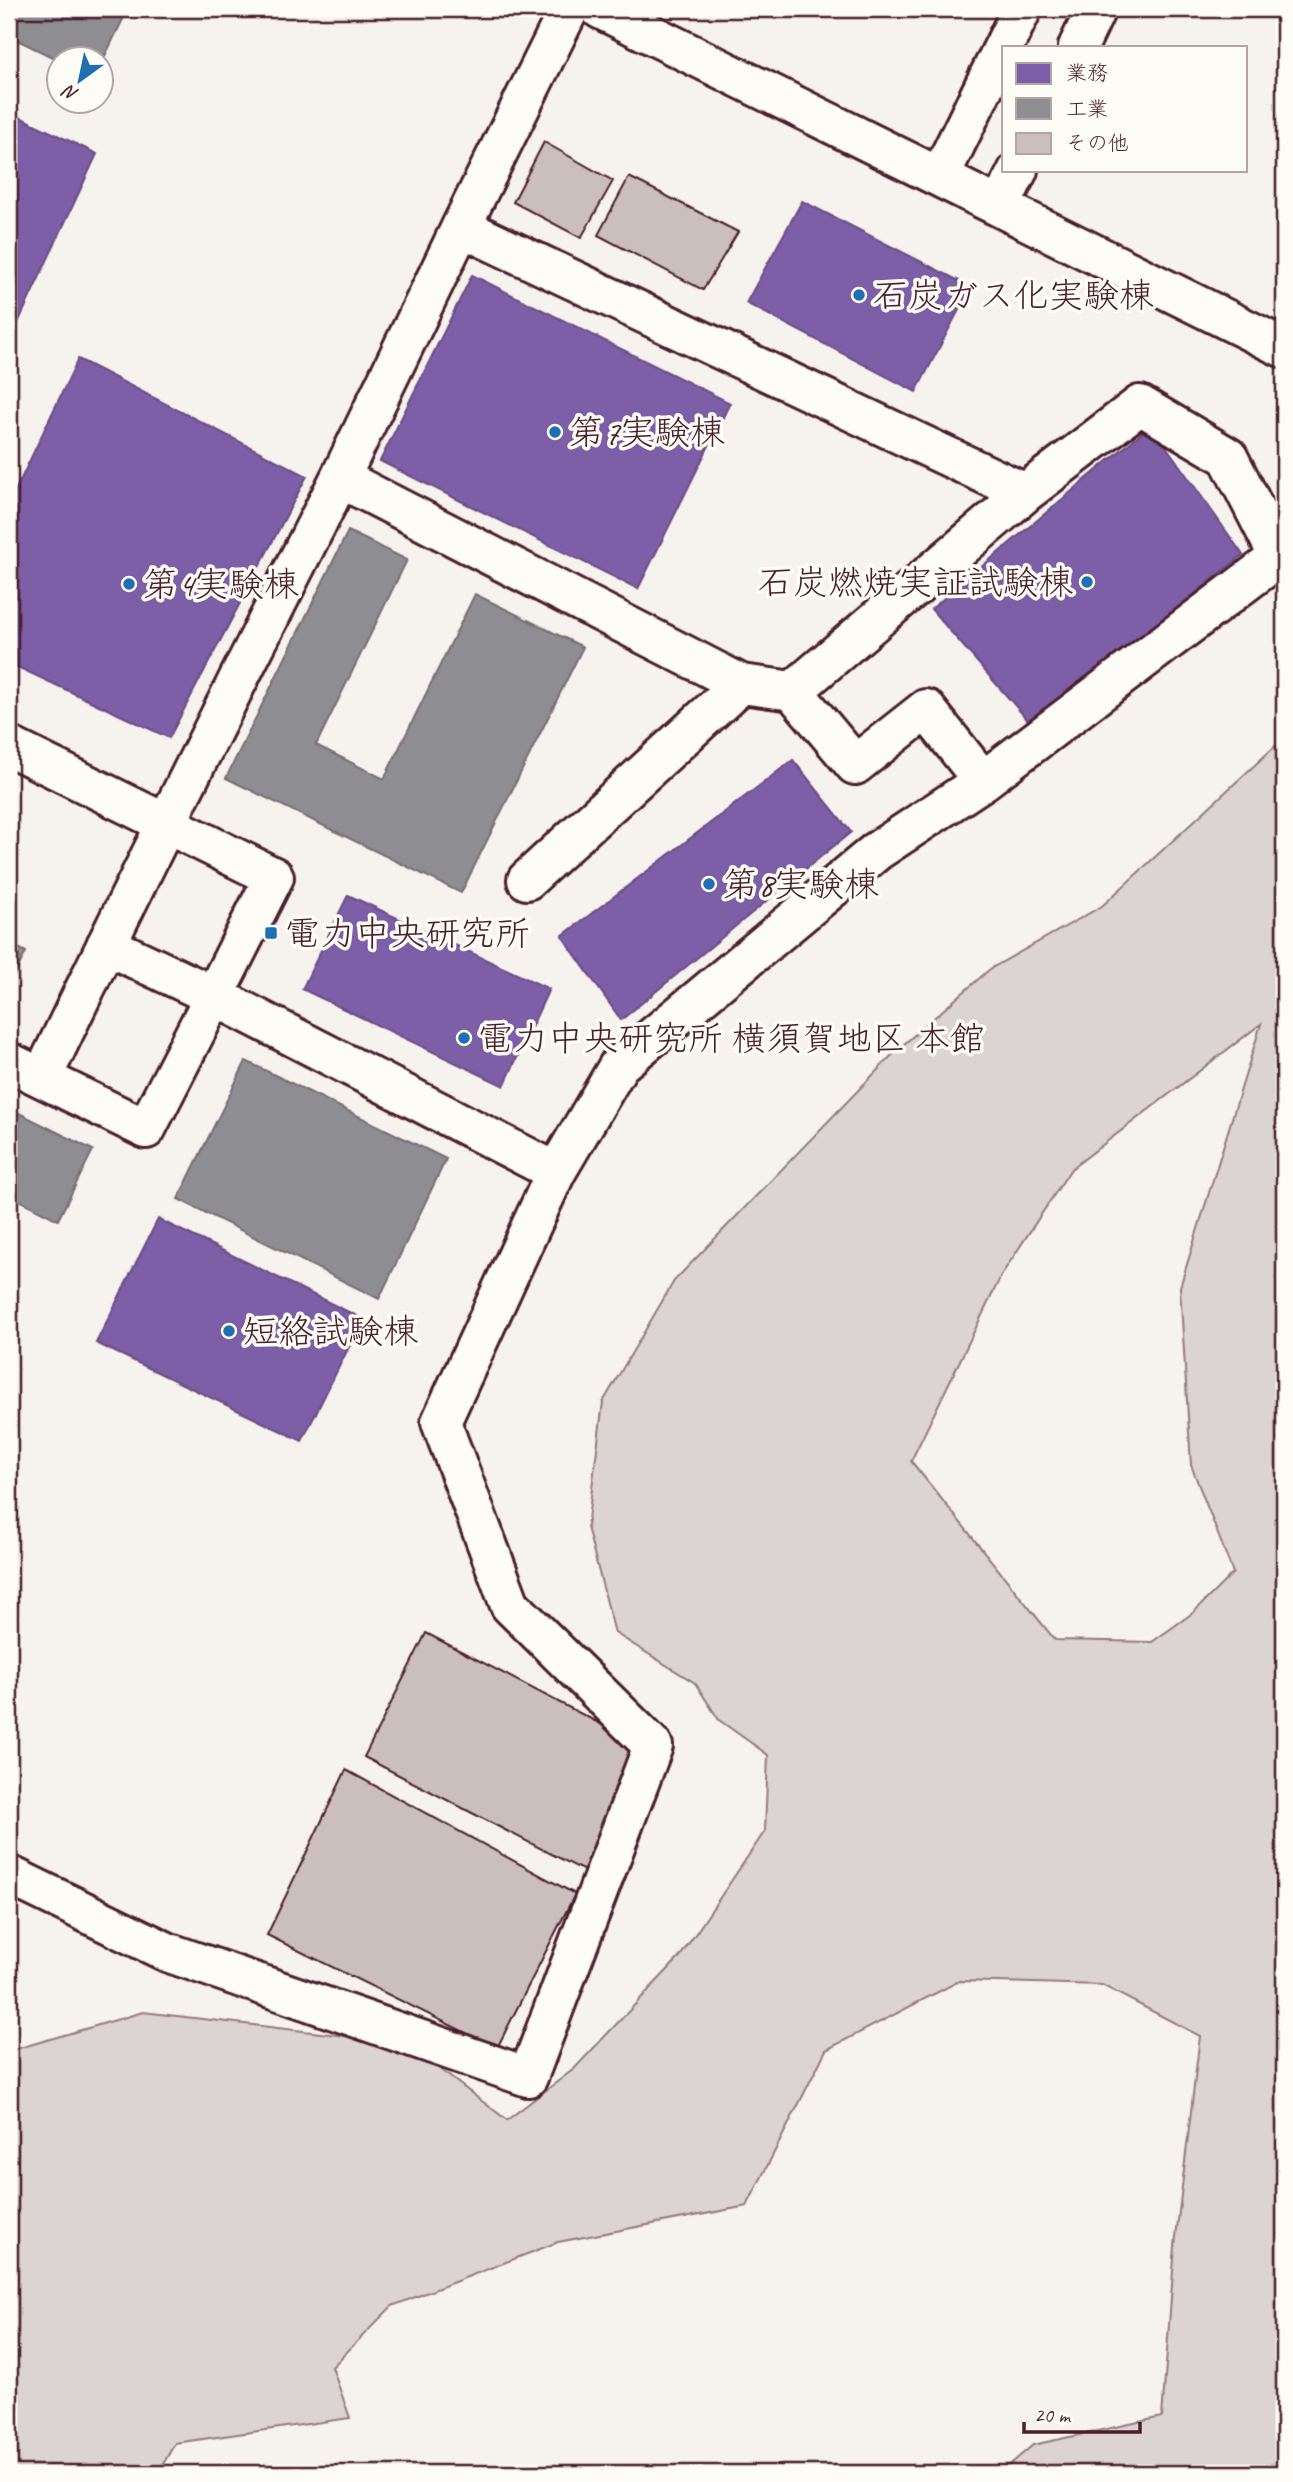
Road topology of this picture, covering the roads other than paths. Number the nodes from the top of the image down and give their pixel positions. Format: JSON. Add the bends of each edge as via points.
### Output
{"nodes":[{"id":1,"x":569,"y":9,"type":"edge"},
{"id":2,"x":600,"y":9,"type":"edge"},
{"id":3,"x":1022,"y":9,"type":"edge"},
{"id":4,"x":1097,"y":9,"type":"edge"},
{"id":5,"x":1004,"y":46,"type":"edge"},
{"id":6,"x":1078,"y":46,"type":"edge"},
{"id":7,"x":1002,"y":50,"type":"edge"},
{"id":8,"x":1017,"y":172,"type":"edge"},
{"id":9,"x":940,"y":176,"type":"junction"},
{"id":10,"x":1000,"y":206,"type":"junction"},
{"id":11,"x":461,"y":227,"type":"junction"},
{"id":12,"x":1284,"y":348,"type":"edge"},
{"id":13,"x":340,"y":478,"type":"junction"},
{"id":14,"x":1026,"y":493,"type":"junction"},
{"id":15,"x":741,"y":684,"type":"junction"},
{"id":16,"x":793,"y":691,"type":"junction"},
{"id":17,"x":9,"y":746,"type":"edge"},
{"id":18,"x":983,"y":781,"type":"junction"},
{"id":19,"x":166,"y":823,"type":"junction"},
{"id":20,"x":527,"y":880,"type":"dead end"},
{"id":21,"x":106,"y":945,"type":"junction"},
{"id":22,"x":214,"y":996,"type":"junction"},
{"id":23,"x":25,"y":1070,"type":"edge"},
{"id":24,"x":556,"y":1172,"type":"junction"},
{"id":25,"x":9,"y":1875,"type":"edge"}],
"edges":[{"from":1,"to":11,"type":"street"},
{"from":2,"to":9,"type":"street"},
{"from":3,"to":5,"type":"street"},
{"from":4,"to":6,"type":"street"},
{"from":7,"to":9,"type":"street"},
{"from":8,"to":10,"type":"street"},
{"from":9,"to":10,"type":"street"},
{"from":10,"to":12,"type":"street"},
{"from":11,"to":13,"type":"street"},
{"from":11,"to":14,"type":"street"},
{"from":13,"to":15,"type":"street"},
{"from":13,"to":19,"type":"street"},
{"from":14,"to":16,"type":"street"},
{"from":14,"to":18,"type":"street","via":[[1140,405],[1228,457],[1279,557]]},
{"from":15,"to":16,"type":"street"},
{"from":15,"to":20,"type":"street"},
{"from":16,"to":18,"type":"street","via":[[855,765],[926,709]]},
{"from":17,"to":19,"type":"street"},
{"from":18,"to":24,"type":"street","via":[[877,851],[619,1065]]},
{"from":19,"to":21,"type":"street"},
{"from":19,"to":22,"type":"street","via":[[274,877]]},
{"from":21,"to":22,"type":"street"},
{"from":21,"to":23,"type":"street"},
{"from":22,"to":23,"type":"street","via":[[146,1129]]},
{"from":22,"to":24,"type":"street"},
{"from":24,"to":25,"type":"street","via":[[442,1422],[510,1605],[653,1746],[528,2077],[167,1952]]}]}
